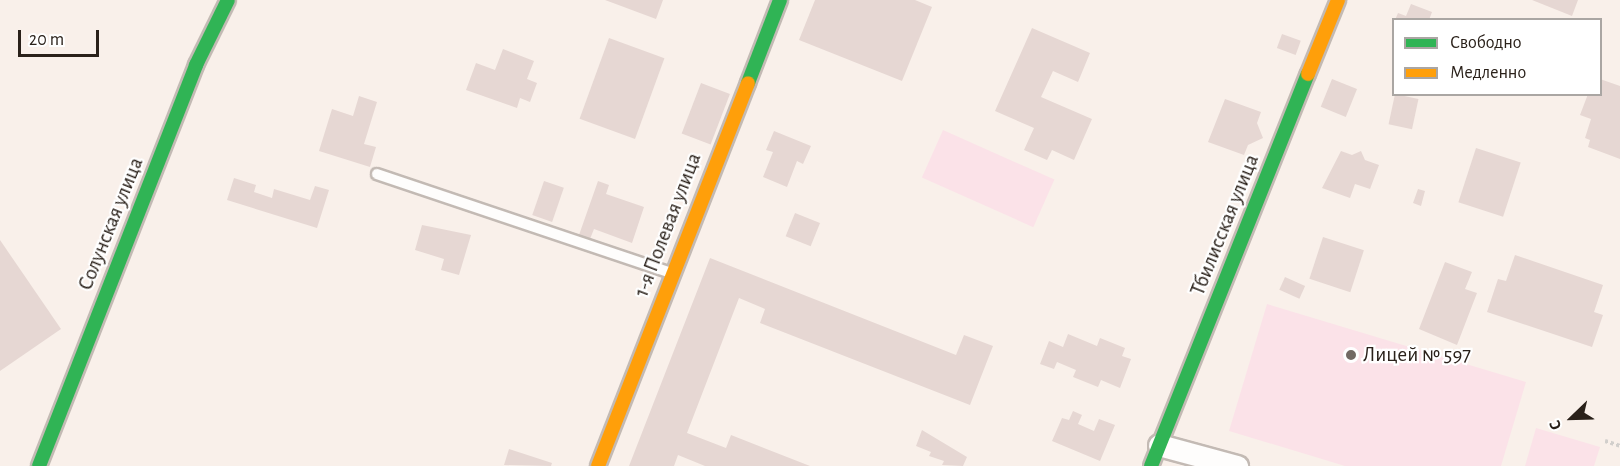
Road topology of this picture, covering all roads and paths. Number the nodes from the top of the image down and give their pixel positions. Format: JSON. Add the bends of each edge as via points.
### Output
{"nodes":[{"id":1,"x":228,"y":0,"type":"edge"},
{"id":2,"x":780,"y":0,"type":"edge"},
{"id":3,"x":1338,"y":0,"type":"edge"},
{"id":4,"x":377,"y":174,"type":"dead end"},
{"id":5,"x":672,"y":273,"type":"junction"},
{"id":6,"x":1605,"y":441,"type":"dead end"},
{"id":7,"x":1159,"y":445,"type":"junction"},
{"id":8,"x":1620,"y":446,"type":"edge"},
{"id":9,"x":39,"y":466,"type":"edge"},
{"id":10,"x":598,"y":466,"type":"edge"},
{"id":11,"x":1150,"y":466,"type":"edge"},
{"id":12,"x":1237,"y":466,"type":"edge"}],
"edges":[{"from":1,"to":9,"type":"street","name":"Солунская улица","via":[[196,65]]},
{"from":2,"to":5,"type":"street","name":"1-я Полевая улица"},
{"from":3,"to":7,"type":"street","name":"Тбилисская улица"},
{"from":4,"to":5,"type":"lane"},
{"from":5,"to":10,"type":"street","name":"1-я Полевая улица"},
{"from":6,"to":8,"type":"path"},
{"from":7,"to":11,"type":"street","name":"Тбилисская улица"},
{"from":7,"to":12,"type":"street"}]}
